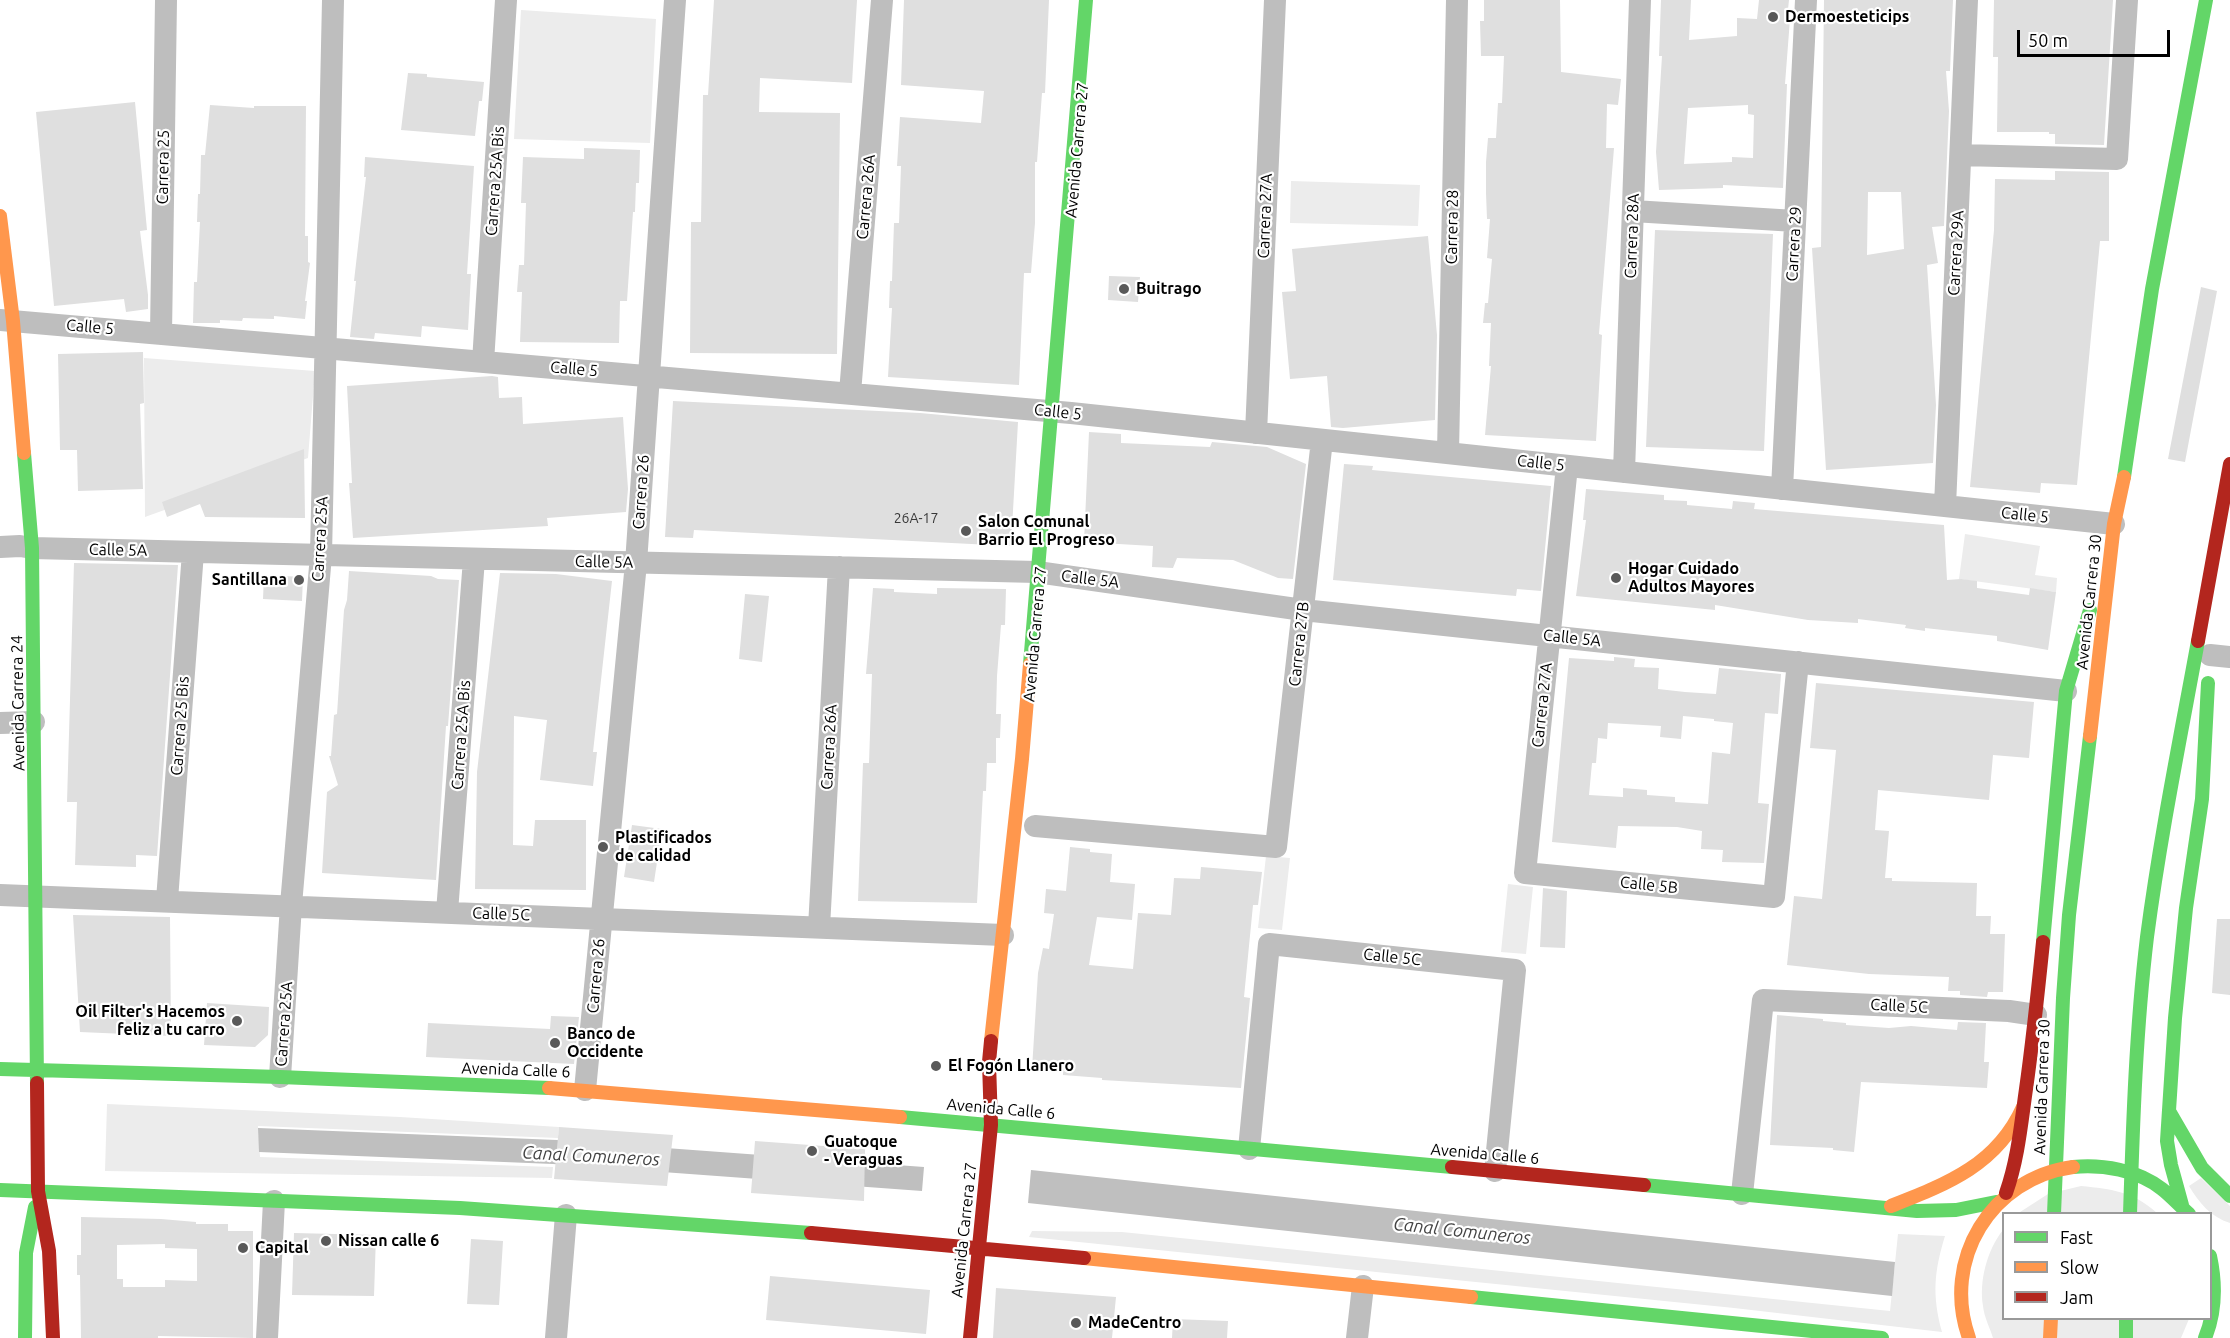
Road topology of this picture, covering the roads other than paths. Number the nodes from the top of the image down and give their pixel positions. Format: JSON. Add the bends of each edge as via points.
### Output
{"nodes":[{"id":1,"x":166,"y":0,"type":"edge"},
{"id":2,"x":333,"y":0,"type":"edge"},
{"id":3,"x":506,"y":0,"type":"edge"},
{"id":4,"x":675,"y":0,"type":"edge"},
{"id":5,"x":882,"y":0,"type":"edge"},
{"id":6,"x":1086,"y":0,"type":"edge"},
{"id":7,"x":1275,"y":0,"type":"edge"},
{"id":8,"x":1457,"y":0,"type":"edge"},
{"id":9,"x":1640,"y":0,"type":"edge"},
{"id":10,"x":1806,"y":0,"type":"edge"},
{"id":11,"x":1967,"y":0,"type":"edge"},
{"id":12,"x":2127,"y":0,"type":"edge"},
{"id":13,"x":2206,"y":0,"type":"edge"},
{"id":14,"x":1961,"y":155,"type":"junction"},
{"id":15,"x":1633,"y":211,"type":"junction"},
{"id":16,"x":0,"y":216,"type":"edge"},
{"id":17,"x":1795,"y":221,"type":"junction"},
{"id":18,"x":7,"y":320,"type":"edge"},
{"id":19,"x":161,"y":334,"type":"junction"},
{"id":20,"x":326,"y":348,"type":"junction"},
{"id":21,"x":483,"y":362,"type":"junction"},
{"id":22,"x":649,"y":376,"type":"junction"},
{"id":23,"x":850,"y":393,"type":"junction"},
{"id":24,"x":1066,"y":412,"type":"junction"},
{"id":25,"x":1256,"y":433,"type":"junction"},
{"id":26,"x":1322,"y":440,"type":"junction"},
{"id":27,"x":1448,"y":453,"type":"junction"},
{"id":28,"x":2230,"y":464,"type":"edge"},
{"id":29,"x":1567,"y":466,"type":"junction"},
{"id":30,"x":1624,"y":472,"type":"junction"},
{"id":31,"x":1782,"y":489,"type":"junction"},
{"id":32,"x":1945,"y":506,"type":"junction"},
{"id":33,"x":2114,"y":524,"type":"junction"},
{"id":34,"x":2217,"y":535,"type":"junction"},
{"id":35,"x":0,"y":547,"type":"edge"},
{"id":36,"x":32,"y":548,"type":"junction"},
{"id":37,"x":193,"y":552,"type":"junction"},
{"id":38,"x":321,"y":555,"type":"junction"},
{"id":39,"x":474,"y":558,"type":"junction"},
{"id":40,"x":636,"y":562,"type":"junction"},
{"id":41,"x":839,"y":567,"type":"junction"},
{"id":42,"x":1052,"y":574,"type":"junction"},
{"id":43,"x":1303,"y":610,"type":"junction"},
{"id":44,"x":1550,"y":636,"type":"junction"},
{"id":45,"x":2220,"y":656,"type":"edge"},
{"id":46,"x":1798,"y":662,"type":"junction"},
{"id":47,"x":2066,"y":691,"type":"junction"},
{"id":48,"x":34,"y":722,"type":"junction"},
{"id":49,"x":0,"y":723,"type":"edge"},
{"id":50,"x":1035,"y":826,"type":"dead end"},
{"id":51,"x":1525,"y":873,"type":"joint"},
{"id":52,"x":0,"y":895,"type":"edge"},
{"id":53,"x":34,"y":896,"type":"junction"},
{"id":54,"x":167,"y":900,"type":"junction"},
{"id":55,"x":291,"y":905,"type":"junction"},
{"id":56,"x":447,"y":912,"type":"junction"},
{"id":57,"x":602,"y":918,"type":"junction"},
{"id":58,"x":819,"y":927,"type":"junction"},
{"id":59,"x":1003,"y":935,"type":"junction"},
{"id":60,"x":2036,"y":1015,"type":"junction"},
{"id":61,"x":0,"y":1069,"type":"edge"},
{"id":62,"x":37,"y":1070,"type":"junction"},
{"id":63,"x":280,"y":1077,"type":"junction"},
{"id":64,"x":1002,"y":1085,"type":"dead end"},
{"id":65,"x":585,"y":1090,"type":"junction"},
{"id":66,"x":2023,"y":1107,"type":"junction"},
{"id":67,"x":2169,"y":1111,"type":"junction"},
{"id":68,"x":991,"y":1125,"type":"junction"},
{"id":69,"x":1249,"y":1149,"type":"junction"},
{"id":70,"x":1495,"y":1171,"type":"junction"},
{"id":71,"x":0,"y":1190,"type":"edge"},
{"id":72,"x":38,"y":1191,"type":"junction"},
{"id":73,"x":1742,"y":1194,"type":"junction"},
{"id":74,"x":2230,"y":1196,"type":"edge"},
{"id":75,"x":2001,"y":1198,"type":"junction"},
{"id":76,"x":274,"y":1201,"type":"junction"},
{"id":77,"x":1886,"y":1207,"type":"junction"},
{"id":78,"x":2186,"y":1209,"type":"edge"},
{"id":79,"x":2054,"y":1212,"type":"edge"},
{"id":80,"x":2130,"y":1212,"type":"edge"},
{"id":81,"x":566,"y":1215,"type":"junction"},
{"id":82,"x":979,"y":1248,"type":"junction"},
{"id":83,"x":2212,"y":1263,"type":"edge"},
{"id":84,"x":1363,"y":1286,"type":"junction"},
{"id":85,"x":2212,"y":1315,"type":"edge"},
{"id":86,"x":2051,"y":1320,"type":"edge"},
{"id":87,"x":2126,"y":1320,"type":"edge"},
{"id":88,"x":2210,"y":1320,"type":"edge"},
{"id":89,"x":1764,"y":1332,"type":"edge"},
{"id":90,"x":1862,"y":1336,"type":"edge"},
{"id":91,"x":25,"y":1338,"type":"edge"},
{"id":92,"x":53,"y":1338,"type":"edge"},
{"id":93,"x":267,"y":1338,"type":"edge"},
{"id":94,"x":556,"y":1338,"type":"edge"},
{"id":95,"x":970,"y":1338,"type":"edge"},
{"id":96,"x":1357,"y":1338,"type":"edge"},
{"id":97,"x":1882,"y":1338,"type":"edge"},
{"id":98,"x":1969,"y":1338,"type":"edge"},
{"id":99,"x":2050,"y":1338,"type":"edge"},
{"id":100,"x":2126,"y":1338,"type":"edge"},
{"id":101,"x":2205,"y":1338,"type":"edge"}],
"edges":[{"from":1,"to":19,"type":"street","name":"Carrera 25"},
{"from":2,"to":20,"type":"street","name":"Carrera 25A"},
{"from":3,"to":21,"type":"street","name":"Carrera 25A Bis"},
{"from":4,"to":22,"type":"street","name":"Carrera 26"},
{"from":5,"to":23,"type":"street","name":"Carrera 26A"},
{"from":6,"to":24,"type":"main road","name":"Avenida Carrera 27"},
{"from":7,"to":25,"type":"street","name":"Carrera 27A"},
{"from":8,"to":27,"type":"street","name":"Carrera 28"},
{"from":9,"to":15,"type":"street","name":"Carrera 28A"},
{"from":10,"to":17,"type":"street","name":"Carrera 29"},
{"from":11,"to":14,"type":"street","name":"Carrera 29A"},
{"from":12,"to":14,"type":"street","via":[[2117,159]]},
{"from":13,"to":33,"type":"main road","name":"Avenida Carrera 30","via":[[2152,289]]},
{"from":14,"to":32,"type":"street","name":"Carrera 29A"},
{"from":15,"to":17,"type":"street"},
{"from":15,"to":30,"type":"street","name":"Carrera 28A"},
{"from":16,"to":18,"type":"main road","name":"Avenida Carrera 24"},
{"from":17,"to":31,"type":"street","name":"Carrera 29"},
{"from":18,"to":19,"type":"street","name":"Calle 5"},
{"from":18,"to":36,"type":"main road","name":"Avenida Carrera 24"},
{"from":19,"to":20,"type":"street","name":"Calle 5"},
{"from":20,"to":21,"type":"street","name":"Calle 5"},
{"from":20,"to":38,"type":"street","name":"Carrera 25A"},
{"from":21,"to":22,"type":"street","name":"Calle 5"},
{"from":22,"to":23,"type":"street","name":"Calle 5"},
{"from":22,"to":40,"type":"street","name":"Carrera 26"},
{"from":23,"to":24,"type":"street","name":"Calle 5"},
{"from":24,"to":25,"type":"street","name":"Calle 5"},
{"from":24,"to":42,"type":"main road","name":"Avenida Carrera 27"},
{"from":25,"to":26,"type":"street","name":"Calle 5"},
{"from":26,"to":27,"type":"street","name":"Calle 5"},
{"from":26,"to":43,"type":"street","name":"Carrera 27B"},
{"from":27,"to":29,"type":"street","name":"Calle 5"},
{"from":28,"to":34,"type":"main road"},
{"from":29,"to":30,"type":"street","name":"Calle 5"},
{"from":29,"to":44,"type":"street","name":"Carrera 27A"},
{"from":30,"to":31,"type":"street","name":"Calle 5"},
{"from":31,"to":32,"type":"street","name":"Calle 5"},
{"from":32,"to":33,"type":"street","name":"Calle 5"},
{"from":33,"to":47,"type":"main road"},
{"from":33,"to":79,"type":"main road","name":"Avenida Carrera 30","via":[[2069,915]]},
{"from":34,"to":45,"type":"main road"},
{"from":34,"to":80,"type":"main road","via":[[2154,892],[2134,1077]]},
{"from":35,"to":36,"type":"street","name":"Calle 5A"},
{"from":36,"to":37,"type":"street","name":"Calle 5A"},
{"from":36,"to":48,"type":"main road","name":"Avenida Carrera 24"},
{"from":37,"to":38,"type":"street","name":"Calle 5A"},
{"from":37,"to":54,"type":"street","name":"Carrera 25 Bis"},
{"from":38,"to":39,"type":"street","name":"Calle 5A"},
{"from":38,"to":55,"type":"street","name":"Carrera 25A"},
{"from":39,"to":40,"type":"street","name":"Calle 5A"},
{"from":39,"to":56,"type":"street","name":"Carrera 25A Bis"},
{"from":40,"to":41,"type":"street","name":"Calle 5A"},
{"from":40,"to":57,"type":"street","name":"Carrera 26"},
{"from":41,"to":42,"type":"street","name":"Calle 5A"},
{"from":41,"to":58,"type":"street","name":"Carrera 26A"},
{"from":42,"to":43,"type":"street","name":"Calle 5A"},
{"from":42,"to":59,"type":"main road","name":"Avenida Carrera 27","via":[[1022,759]]},
{"from":43,"to":44,"type":"street","name":"Calle 5A"},
{"from":43,"to":50,"type":"street","name":"Carrera 27B","via":[[1276,847]]},
{"from":44,"to":46,"type":"street","name":"Calle 5A"},
{"from":44,"to":51,"type":"street","name":"Carrera 27A"},
{"from":45,"to":67,"type":"main road","via":[[2185,919]]},
{"from":46,"to":47,"type":"street","name":"Calle 5A"},
{"from":46,"to":51,"type":"street","name":"Calle 5B","via":[[1774,897]]},
{"from":47,"to":60,"type":"main road"},
{"from":48,"to":49,"type":"street"},
{"from":48,"to":53,"type":"main road","name":"Avenida Carrera 24"},
{"from":52,"to":53,"type":"street","name":"Calle 5C"},
{"from":53,"to":54,"type":"street","name":"Calle 5C"},
{"from":53,"to":62,"type":"main road","name":"Avenida Carrera 24"},
{"from":54,"to":55,"type":"street","name":"Calle 5C"},
{"from":55,"to":56,"type":"street","name":"Calle 5C"},
{"from":55,"to":63,"type":"street","name":"Carrera 25A"},
{"from":56,"to":57,"type":"street","name":"Calle 5C"},
{"from":57,"to":58,"type":"street","name":"Calle 5C"},
{"from":57,"to":65,"type":"street","name":"Carrera 26"},
{"from":58,"to":59,"type":"street","name":"Calle 5C"},
{"from":59,"to":68,"type":"main road","name":"Avenida Carrera 27","via":[[989,1062]]},
{"from":60,"to":66,"type":"main road"},
{"from":60,"to":73,"type":"street","name":"Calle 5C","via":[[1762,1000]]},
{"from":61,"to":62,"type":"main road","name":"Avenida Calle 6"},
{"from":62,"to":63,"type":"main road","name":"Avenida Calle 6"},
{"from":62,"to":72,"type":"main road","name":"Avenida Carrera 24"},
{"from":63,"to":65,"type":"main road","name":"Avenida Calle 6"},
{"from":64,"to":68,"type":"main road","name":"Avenida Carrera 27"},
{"from":65,"to":68,"type":"main road","name":"Avenida Calle 6"},
{"from":66,"to":75,"type":"main road","via":[[2013,1173]]},
{"from":66,"to":77,"type":"main road","via":[[2004,1141],[1975,1167]]},
{"from":67,"to":74,"type":"main road","via":[[2195,1159]]},
{"from":67,"to":78,"type":"main road","via":[[2167,1141],[2171,1166]]},
{"from":68,"to":69,"type":"main road","name":"Avenida Calle 6"},
{"from":68,"to":82,"type":"main road","name":"Avenida Carrera 27"},
{"from":69,"to":70,"type":"main road","name":"Avenida Calle 6"},
{"from":69,"to":70,"type":"street","name":"Calle 5C","via":[[1269,944],[1515,970]]},
{"from":70,"to":73,"type":"main road","name":"Avenida Calle 6"},
{"from":71,"to":72,"type":"main road"},
{"from":72,"to":76,"type":"main road"},
{"from":72,"to":91,"type":"main road","name":"Avenida Carrera 24","via":[[26,1253]]},
{"from":72,"to":92,"type":"main road","name":"Avenida Carrera 24","via":[[49,1251]]},
{"from":73,"to":77,"type":"main road","name":"Avenida Calle 6"},
{"from":75,"to":77,"type":"main road","name":"Avenida Calle 6","via":[[1952,1212]]},
{"from":75,"to":78,"type":"main road","via":[[2033,1176],[2064,1166],[2097,1164],[2128,1170],[2158,1184]]},
{"from":75,"to":98,"type":"main road","via":[[1976,1229],[1964,1260],[1959,1293]]},
{"from":76,"to":81,"type":"main road"},
{"from":76,"to":93,"type":"street"},
{"from":81,"to":82,"type":"main road"},
{"from":81,"to":94,"type":"street"},
{"from":82,"to":84,"type":"main road"},
{"from":82,"to":95,"type":"main road","name":"Avenida Carrera 27"},
{"from":83,"to":85,"type":"main road"},
{"from":84,"to":89,"type":"main road"},
{"from":84,"to":96,"type":"street"},
{"from":86,"to":99,"type":"main road"},
{"from":87,"to":100,"type":"main road"},
{"from":88,"to":101,"type":"main road"},
{"from":89,"to":90,"type":"main road"},
{"from":90,"to":97,"type":"main road"}]}
